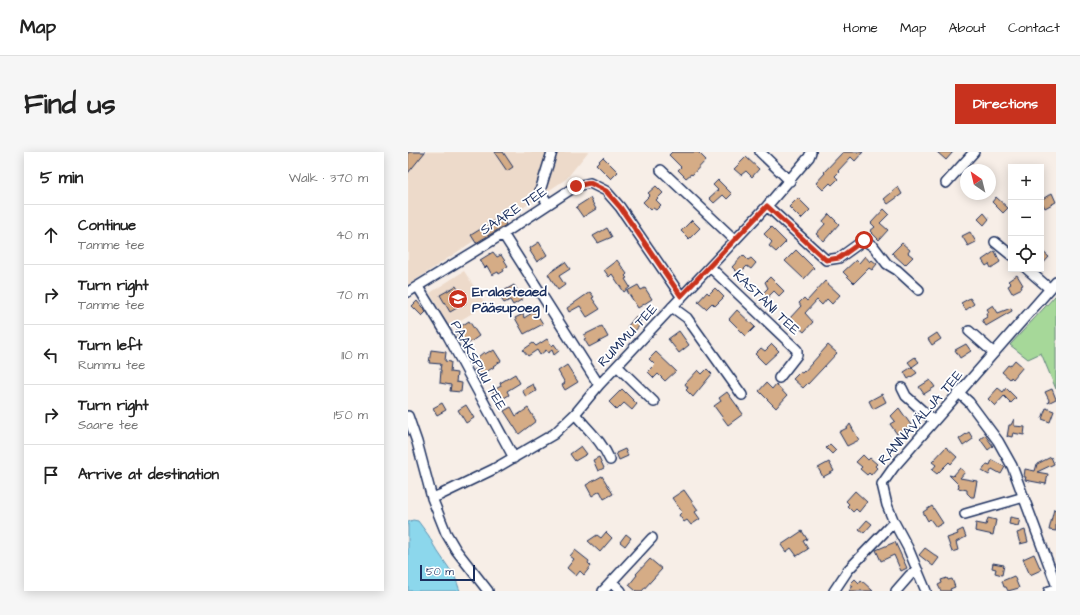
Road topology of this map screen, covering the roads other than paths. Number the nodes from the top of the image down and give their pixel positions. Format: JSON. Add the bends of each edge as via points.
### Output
{"nodes":[{"id":1,"x":552,"y":152,"type":"edge"},
{"id":2,"x":760,"y":152,"type":"edge"},
{"id":3,"x":811,"y":152,"type":"edge"},
{"id":4,"x":974,"y":152,"type":"edge"},
{"id":5,"x":661,"y":170,"type":"dead end"},
{"id":6,"x":790,"y":181,"type":"junction"},
{"id":7,"x":946,"y":183,"type":"dead end"},
{"id":8,"x":548,"y":204,"type":"junction"},
{"id":9,"x":767,"y":206,"type":"junction"},
{"id":10,"x":502,"y":234,"type":"junction"},
{"id":11,"x":735,"y":240,"type":"junction"},
{"id":12,"x":996,"y":242,"type":"dead end"},
{"id":13,"x":1008,"y":252,"type":"edge"},
{"id":14,"x":710,"y":267,"type":"junction"},
{"id":15,"x":1032,"y":272,"type":"edge"},
{"id":16,"x":1053,"y":285,"type":"edge"},
{"id":17,"x":418,"y":287,"type":"junction"},
{"id":18,"x":919,"y":290,"type":"dead end"},
{"id":19,"x":408,"y":292,"type":"edge"},
{"id":20,"x":681,"y":296,"type":"junction"},
{"id":21,"x":672,"y":307,"type":"junction"},
{"id":22,"x":969,"y":331,"type":"dead end"},
{"id":23,"x":994,"y":353,"type":"junction"},
{"id":24,"x":617,"y":366,"type":"junction"},
{"id":25,"x":779,"y":378,"type":"dead end"},
{"id":26,"x":599,"y":385,"type":"junction"},
{"id":27,"x":902,"y":388,"type":"dead end"},
{"id":28,"x":959,"y":393,"type":"junction"},
{"id":29,"x":742,"y":395,"type":"dead end"},
{"id":30,"x":654,"y":402,"type":"dead end"},
{"id":31,"x":575,"y":414,"type":"junction"},
{"id":32,"x":408,"y":416,"type":"edge"},
{"id":33,"x":934,"y":421,"type":"junction"},
{"id":34,"x":514,"y":458,"type":"junction"},
{"id":35,"x":610,"y":460,"type":"dead end"},
{"id":36,"x":1024,"y":497,"type":"junction"},
{"id":37,"x":432,"y":498,"type":"junction"},
{"id":38,"x":965,"y":514,"type":"dead end"},
{"id":39,"x":894,"y":522,"type":"junction"},
{"id":40,"x":652,"y":538,"type":"dead end"},
{"id":41,"x":1052,"y":561,"type":"edge"},
{"id":42,"x":918,"y":571,"type":"junction"},
{"id":43,"x":612,"y":582,"type":"junction"},
{"id":44,"x":1056,"y":584,"type":"edge"},
{"id":45,"x":1056,"y":589,"type":"edge"},
{"id":46,"x":488,"y":591,"type":"edge"},
{"id":47,"x":603,"y":591,"type":"edge"},
{"id":48,"x":621,"y":591,"type":"edge"},
{"id":49,"x":834,"y":591,"type":"edge"},
{"id":50,"x":896,"y":591,"type":"edge"},
{"id":51,"x":926,"y":591,"type":"edge"},
{"id":52,"x":1049,"y":591,"type":"edge"}],
"edges":[{"from":1,"to":8,"type":"street","via":[[540,191]]},
{"from":2,"to":6,"type":"street"},
{"from":3,"to":6,"type":"street","name":"RUMMU TEE"},
{"from":4,"to":7,"type":"street"},
{"from":5,"to":11,"type":"street"},
{"from":6,"to":9,"type":"street","name":"RUMMU TEE"},
{"from":8,"to":10,"type":"street","name":"SAARE TEE"},
{"from":8,"to":20,"type":"street","name":"SAARE TEE","via":[[576,186],[590,183],[606,191],[620,207]]},
{"from":9,"to":11,"type":"street","name":"RUMMU TEE"},
{"from":9,"to":18,"type":"street","via":[[826,260],[839,258],[864,240],[874,247],[887,264],[898,270]]},
{"from":10,"to":17,"type":"street","name":"SAARE TEE"},
{"from":10,"to":26,"type":"street"},
{"from":11,"to":14,"type":"street","name":"RUMMU TEE"},
{"from":12,"to":13,"type":"street"},
{"from":14,"to":20,"type":"street","name":"RUMMU TEE"},
{"from":14,"to":25,"type":"street","name":"KASTANI TEE","via":[[797,350],[797,355]]},
{"from":15,"to":16,"type":"street"},
{"from":16,"to":23,"type":"street","name":"RANNAVÄLJA TEE"},
{"from":17,"to":19,"type":"street","name":"SAARE TEE"},
{"from":17,"to":34,"type":"street","name":"PAAKSPUU TEE","via":[[448,336]]},
{"from":20,"to":21,"type":"street","name":"RUMMU TEE"},
{"from":21,"to":24,"type":"street","name":"RUMMU TEE"},
{"from":21,"to":29,"type":"street","via":[[687,318]]},
{"from":22,"to":23,"type":"street"},
{"from":23,"to":28,"type":"street","name":"RANNAVÄLJA TEE"},
{"from":24,"to":26,"type":"street","name":"RUMMU TEE"},
{"from":24,"to":30,"type":"street"},
{"from":26,"to":31,"type":"street","name":"RUMMU TEE"},
{"from":27,"to":33,"type":"street","via":[[906,396]]},
{"from":28,"to":33,"type":"street","name":"RANNAVÄLJA TEE"},
{"from":28,"to":36,"type":"street","via":[[969,402],[998,441],[1012,466]]},
{"from":31,"to":34,"type":"street","name":"RUMMU TEE","via":[[554,434]]},
{"from":31,"to":35,"type":"street","via":[[597,438]]},
{"from":32,"to":37,"type":"street"},
{"from":33,"to":39,"type":"street","name":"RANNAVÄLJA TEE","via":[[882,484]]},
{"from":34,"to":37,"type":"street","name":"RUMMU TEE"},
{"from":36,"to":38,"type":"street"},
{"from":36,"to":41,"type":"street"},
{"from":37,"to":46,"type":"street","via":[[456,550]]},
{"from":39,"to":42,"type":"street","name":"RANNAVÄLJA TEE"},
{"from":39,"to":49,"type":"street","via":[[848,570]]},
{"from":40,"to":43,"type":"street"},
{"from":41,"to":44,"type":"street"},
{"from":42,"to":50,"type":"street","via":[[910,575]]},
{"from":42,"to":51,"type":"street","name":"RANNAVÄLJA TEE"},
{"from":43,"to":47,"type":"street"},
{"from":43,"to":48,"type":"street"},
{"from":45,"to":52,"type":"street"}]}
